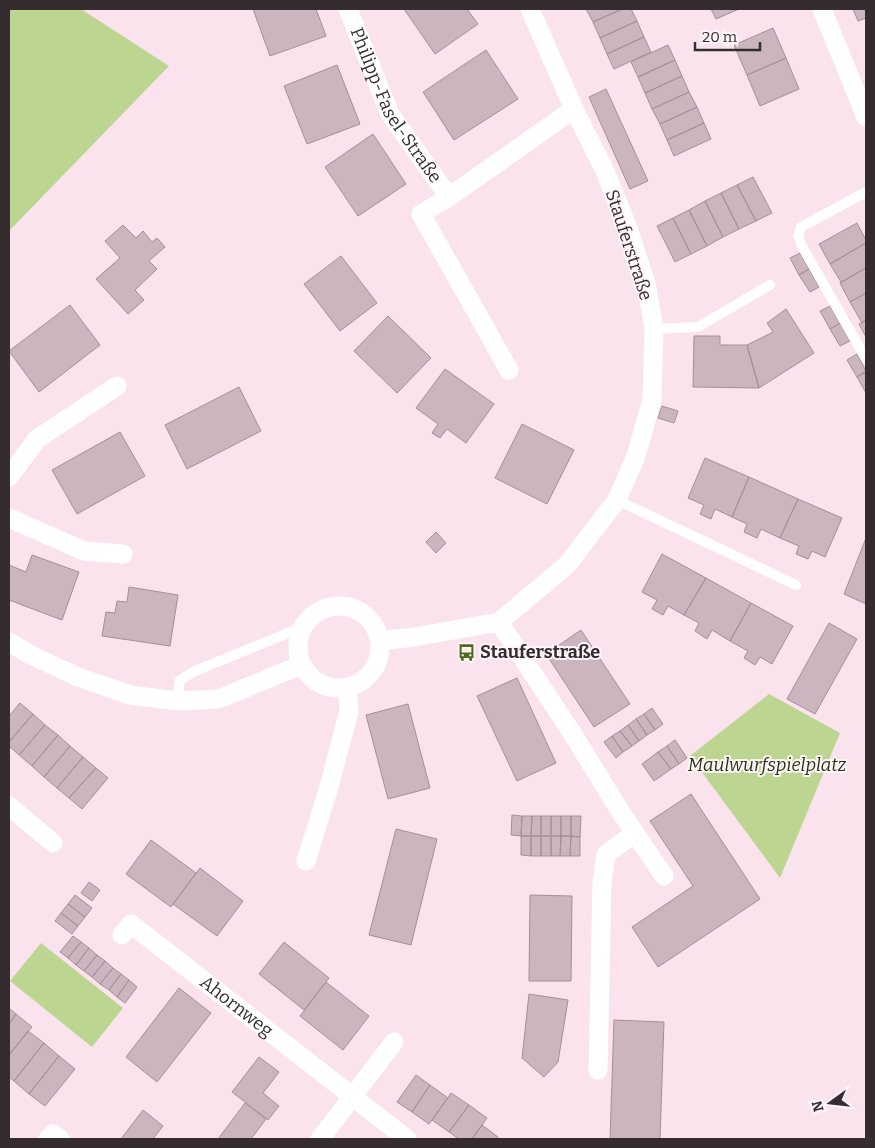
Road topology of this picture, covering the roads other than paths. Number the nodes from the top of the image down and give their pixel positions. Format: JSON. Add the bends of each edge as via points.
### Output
{"nodes":[{"id":1,"x":348,"y":9,"type":"edge"},
{"id":2,"x":530,"y":9,"type":"edge"},
{"id":3,"x":822,"y":9,"type":"edge"},
{"id":4,"x":574,"y":109,"type":"junction"},
{"id":5,"x":866,"y":117,"type":"edge"},
{"id":6,"x":866,"y":192,"type":"edge"},
{"id":7,"x":449,"y":197,"type":"junction"},
{"id":8,"x":770,"y":286,"type":"dead end"},
{"id":9,"x":654,"y":329,"type":"junction"},
{"id":10,"x":866,"y":359,"type":"edge"},
{"id":11,"x":509,"y":370,"type":"dead end"},
{"id":12,"x":117,"y":386,"type":"dead end"},
{"id":13,"x":9,"y":477,"type":"edge"},
{"id":14,"x":617,"y":500,"type":"junction"},
{"id":15,"x":9,"y":518,"type":"edge"},
{"id":16,"x":123,"y":554,"type":"dead end"},
{"id":17,"x":796,"y":585,"type":"dead end"},
{"id":18,"x":499,"y":622,"type":"junction"},
{"id":19,"x":303,"y":627,"type":"junction"},
{"id":20,"x":380,"y":641,"type":"junction"},
{"id":21,"x":9,"y":642,"type":"edge"},
{"id":22,"x":301,"y":665,"type":"junction"},
{"id":23,"x":347,"y":687,"type":"junction"},
{"id":24,"x":177,"y":701,"type":"junction"},
{"id":25,"x":9,"y":806,"type":"edge"},
{"id":26,"x":634,"y":833,"type":"junction"},
{"id":27,"x":53,"y":843,"type":"dead end"},
{"id":28,"x":306,"y":861,"type":"dead end"},
{"id":29,"x":664,"y":876,"type":"dead end"},
{"id":30,"x":122,"y":935,"type":"dead end"},
{"id":31,"x":394,"y":1042,"type":"dead end"},
{"id":32,"x":598,"y":1070,"type":"dead end"},
{"id":33,"x":352,"y":1097,"type":"junction"},
{"id":34,"x":48,"y":1139,"type":"edge"},
{"id":35,"x":60,"y":1139,"type":"edge"},
{"id":36,"x":320,"y":1139,"type":"edge"},
{"id":37,"x":408,"y":1139,"type":"edge"}],
"edges":[{"from":1,"to":7,"type":"street","name":"Philipp-Fasel-Straße","via":[[390,114]]},
{"from":2,"to":4,"type":"street","name":"Stauferstraße"},
{"from":3,"to":5,"type":"street"},
{"from":4,"to":7,"type":"street","name":"Philipp-Fasel-Straße"},
{"from":4,"to":9,"type":"street","name":"Stauferstraße","via":[[604,169],[628,228],[646,283]]},
{"from":6,"to":10,"type":"lane","via":[[801,227],[798,236]]},
{"from":7,"to":11,"type":"street","name":"Philipp-Fasel-Straße","via":[[421,214]]},
{"from":8,"to":9,"type":"lane","via":[[698,327]]},
{"from":9,"to":14,"type":"street","name":"Stauferstraße","via":[[652,400],[636,456]]},
{"from":12,"to":13,"type":"street","via":[[36,439]]},
{"from":14,"to":17,"type":"lane"},
{"from":14,"to":18,"type":"street","name":"Stauferstraße","via":[[567,565]]},
{"from":15,"to":16,"type":"street","via":[[84,551]]},
{"from":18,"to":20,"type":"street","name":"Stauferstraße"},
{"from":18,"to":26,"type":"street"},
{"from":19,"to":20,"type":"street","via":[[313,614],[324,608],[346,606],[359,611],[372,623]]},
{"from":19,"to":22,"type":"street","via":[[297,643]]},
{"from":19,"to":24,"type":"lane","via":[[180,680]]},
{"from":20,"to":23,"type":"street","via":[[379,655],[372,671]]},
{"from":21,"to":24,"type":"street","via":[[78,677],[130,695]]},
{"from":22,"to":23,"type":"street","via":[[310,677],[327,686]]},
{"from":22,"to":24,"type":"street","via":[[219,699]]},
{"from":23,"to":28,"type":"street","via":[[349,711]]},
{"from":25,"to":27,"type":"street"},
{"from":26,"to":29,"type":"street"},
{"from":26,"to":32,"type":"street","via":[[606,854],[602,883]]},
{"from":30,"to":33,"type":"street","name":"Ahornweg","via":[[131,924]]},
{"from":31,"to":33,"type":"street"},
{"from":33,"to":36,"type":"street"},
{"from":33,"to":37,"type":"street"},
{"from":34,"to":35,"type":"street","via":[[53,1134]]}]}
